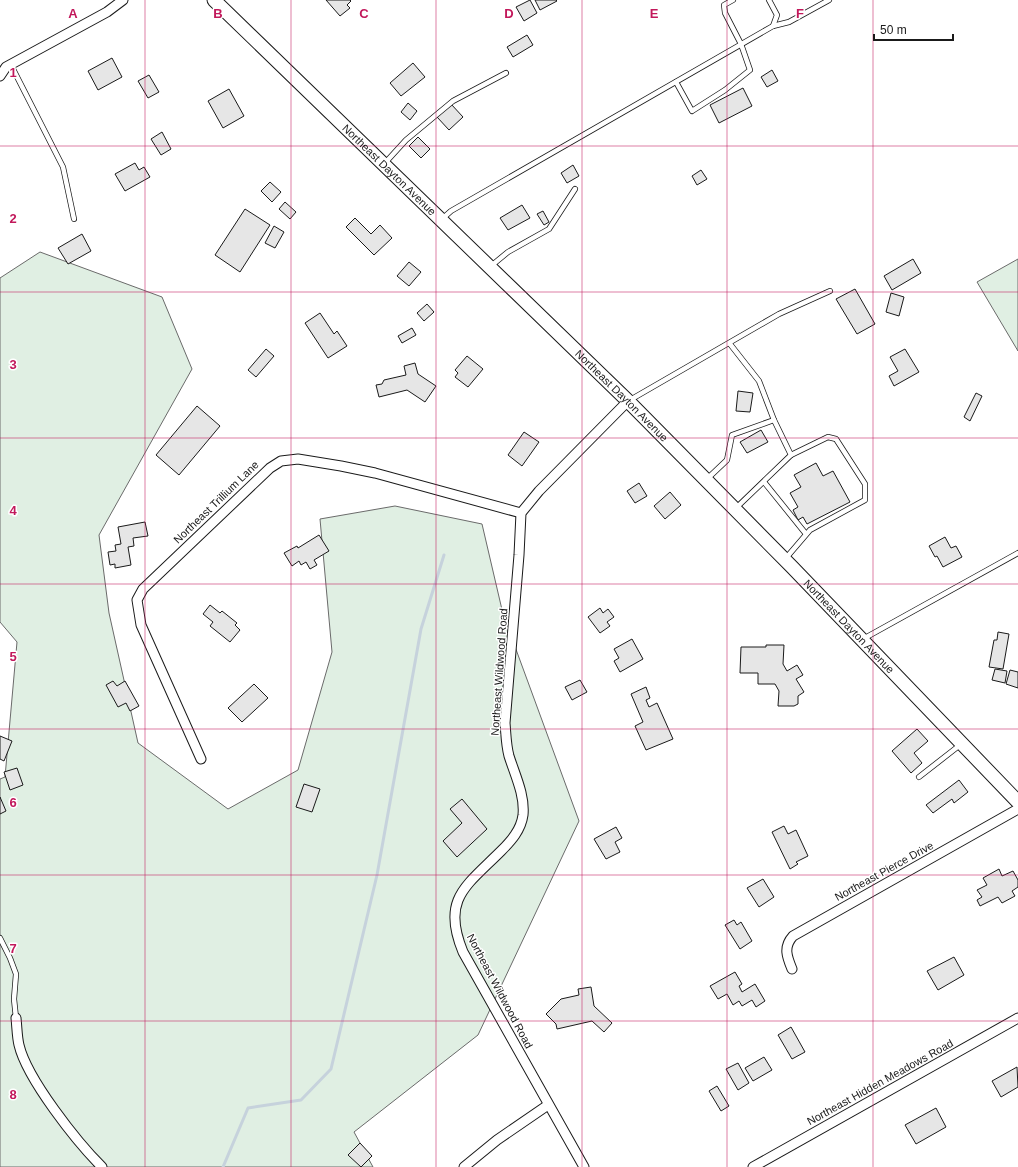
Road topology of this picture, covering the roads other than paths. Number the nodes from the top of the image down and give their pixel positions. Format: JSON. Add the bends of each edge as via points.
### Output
{"nodes":[{"id":1,"x":123,"y":0,"type":"edge"},
{"id":2,"x":214,"y":0,"type":"edge"},
{"id":3,"x":732,"y":0,"type":"edge"},
{"id":4,"x":769,"y":0,"type":"edge"},
{"id":5,"x":829,"y":0,"type":"edge"},
{"id":6,"x":773,"y":26,"type":"junction"},
{"id":7,"x":741,"y":44,"type":"junction"},
{"id":8,"x":4,"y":70,"type":"edge"},
{"id":9,"x":506,"y":73,"type":"dead end"},
{"id":10,"x":676,"y":82,"type":"junction"},
{"id":11,"x":384,"y":164,"type":"junction"},
{"id":12,"x":574,"y":189,"type":"dead end"},
{"id":13,"x":74,"y":219,"type":"dead end"},
{"id":14,"x":442,"y":220,"type":"junction"},
{"id":15,"x":490,"y":267,"type":"junction"},
{"id":16,"x":830,"y":291,"type":"dead end"},
{"id":17,"x":730,"y":344,"type":"junction"},
{"id":18,"x":628,"y":401,"type":"junction"},
{"id":19,"x":774,"y":420,"type":"junction"},
{"id":20,"x":791,"y":455,"type":"junction"},
{"id":21,"x":706,"y":480,"type":"junction"},
{"id":22,"x":764,"y":482,"type":"junction"},
{"id":23,"x":735,"y":510,"type":"junction"},
{"id":24,"x":521,"y":513,"type":"junction"},
{"id":25,"x":806,"y":534,"type":"junction"},
{"id":26,"x":1018,"y":553,"type":"edge"},
{"id":27,"x":784,"y":559,"type":"junction"},
{"id":28,"x":862,"y":639,"type":"junction"},
{"id":29,"x":962,"y":744,"type":"junction"},
{"id":30,"x":202,"y":759,"type":"dead end"},
{"id":31,"x":919,"y":777,"type":"dead end"},
{"id":32,"x":1018,"y":802,"type":"edge"},
{"id":33,"x":1018,"y":809,"type":"edge"},
{"id":34,"x":0,"y":938,"type":"edge"},
{"id":35,"x":792,"y":969,"type":"dead end"},
{"id":36,"x":16,"y":1018,"type":"joint"},
{"id":37,"x":1018,"y":1018,"type":"edge"},
{"id":38,"x":548,"y":1105,"type":"junction"},
{"id":39,"x":102,"y":1167,"type":"edge"},
{"id":40,"x":464,"y":1167,"type":"edge"},
{"id":41,"x":584,"y":1167,"type":"edge"},
{"id":42,"x":753,"y":1167,"type":"edge"}],
"edges":[{"from":1,"to":8,"type":"street","via":[[107,12]]},
{"from":2,"to":11,"type":"street","name":"Northeast Dayton Avenue"},
{"from":3,"to":7,"type":"lane","via":[[724,5],[725,13]]},
{"from":4,"to":6,"type":"lane","via":[[777,14]]},
{"from":5,"to":6,"type":"lane","via":[[789,22]]},
{"from":6,"to":7,"type":"lane"},
{"from":7,"to":10,"type":"lane"},
{"from":7,"to":10,"type":"lane","via":[[750,70],[692,111]]},
{"from":8,"to":13,"type":"lane","via":[[63,167]]},
{"from":9,"to":11,"type":"lane","via":[[454,101],[406,140]]},
{"from":10,"to":14,"type":"lane","via":[[451,211]]},
{"from":11,"to":14,"type":"street","name":"Northeast Dayton Avenue"},
{"from":12,"to":15,"type":"lane","via":[[548,229],[508,252]]},
{"from":14,"to":15,"type":"street","name":"Northeast Dayton Avenue"},
{"from":15,"to":18,"type":"street","name":"Northeast Dayton Avenue"},
{"from":16,"to":17,"type":"lane","via":[[780,314]]},
{"from":17,"to":18,"type":"lane"},
{"from":17,"to":19,"type":"lane","via":[[759,381]]},
{"from":18,"to":21,"type":"street","name":"Northeast Dayton Avenue"},
{"from":18,"to":24,"type":"street","via":[[539,491]]},
{"from":19,"to":20,"type":"lane"},
{"from":19,"to":21,"type":"lane","via":[[732,435],[727,460]]},
{"from":20,"to":22,"type":"lane"},
{"from":20,"to":25,"type":"lane","via":[[828,437],[836,438],[864,484],[865,500]]},
{"from":21,"to":23,"type":"street","name":"Northeast Dayton Avenue"},
{"from":22,"to":23,"type":"lane"},
{"from":22,"to":25,"type":"lane"},
{"from":23,"to":27,"type":"street","name":"Northeast Dayton Avenue"},
{"from":24,"to":30,"type":"street","name":"Northeast Trillium Lane","via":[[341,466],[298,460],[281,461],[270,468],[143,590],[137,600],[141,625]]},
{"from":24,"to":38,"type":"street","name":"Northeast Wildwood Road","via":[[505,723],[509,755],[522,794],[523,815],[511,841],[458,897],[454,916],[455,934],[462,952]]},
{"from":25,"to":27,"type":"lane"},
{"from":26,"to":28,"type":"lane"},
{"from":27,"to":28,"type":"street","name":"Northeast Dayton Avenue"},
{"from":28,"to":29,"type":"street","name":"Northeast Dayton Avenue"},
{"from":29,"to":31,"type":"lane"},
{"from":29,"to":32,"type":"street","name":"Northeast Dayton Avenue"},
{"from":33,"to":35,"type":"street","name":"Northeast Pierce Drive","via":[[793,936],[786,951]]},
{"from":34,"to":36,"type":"lane","via":[[16,974]]},
{"from":36,"to":39,"type":"street","via":[[19,1045],[27,1067],[46,1097]]},
{"from":37,"to":42,"type":"street","name":"Northeast Hidden Meadows Road"},
{"from":38,"to":40,"type":"street","via":[[503,1135]]},
{"from":38,"to":41,"type":"street","name":"Northeast Wildwood Road"}]}
